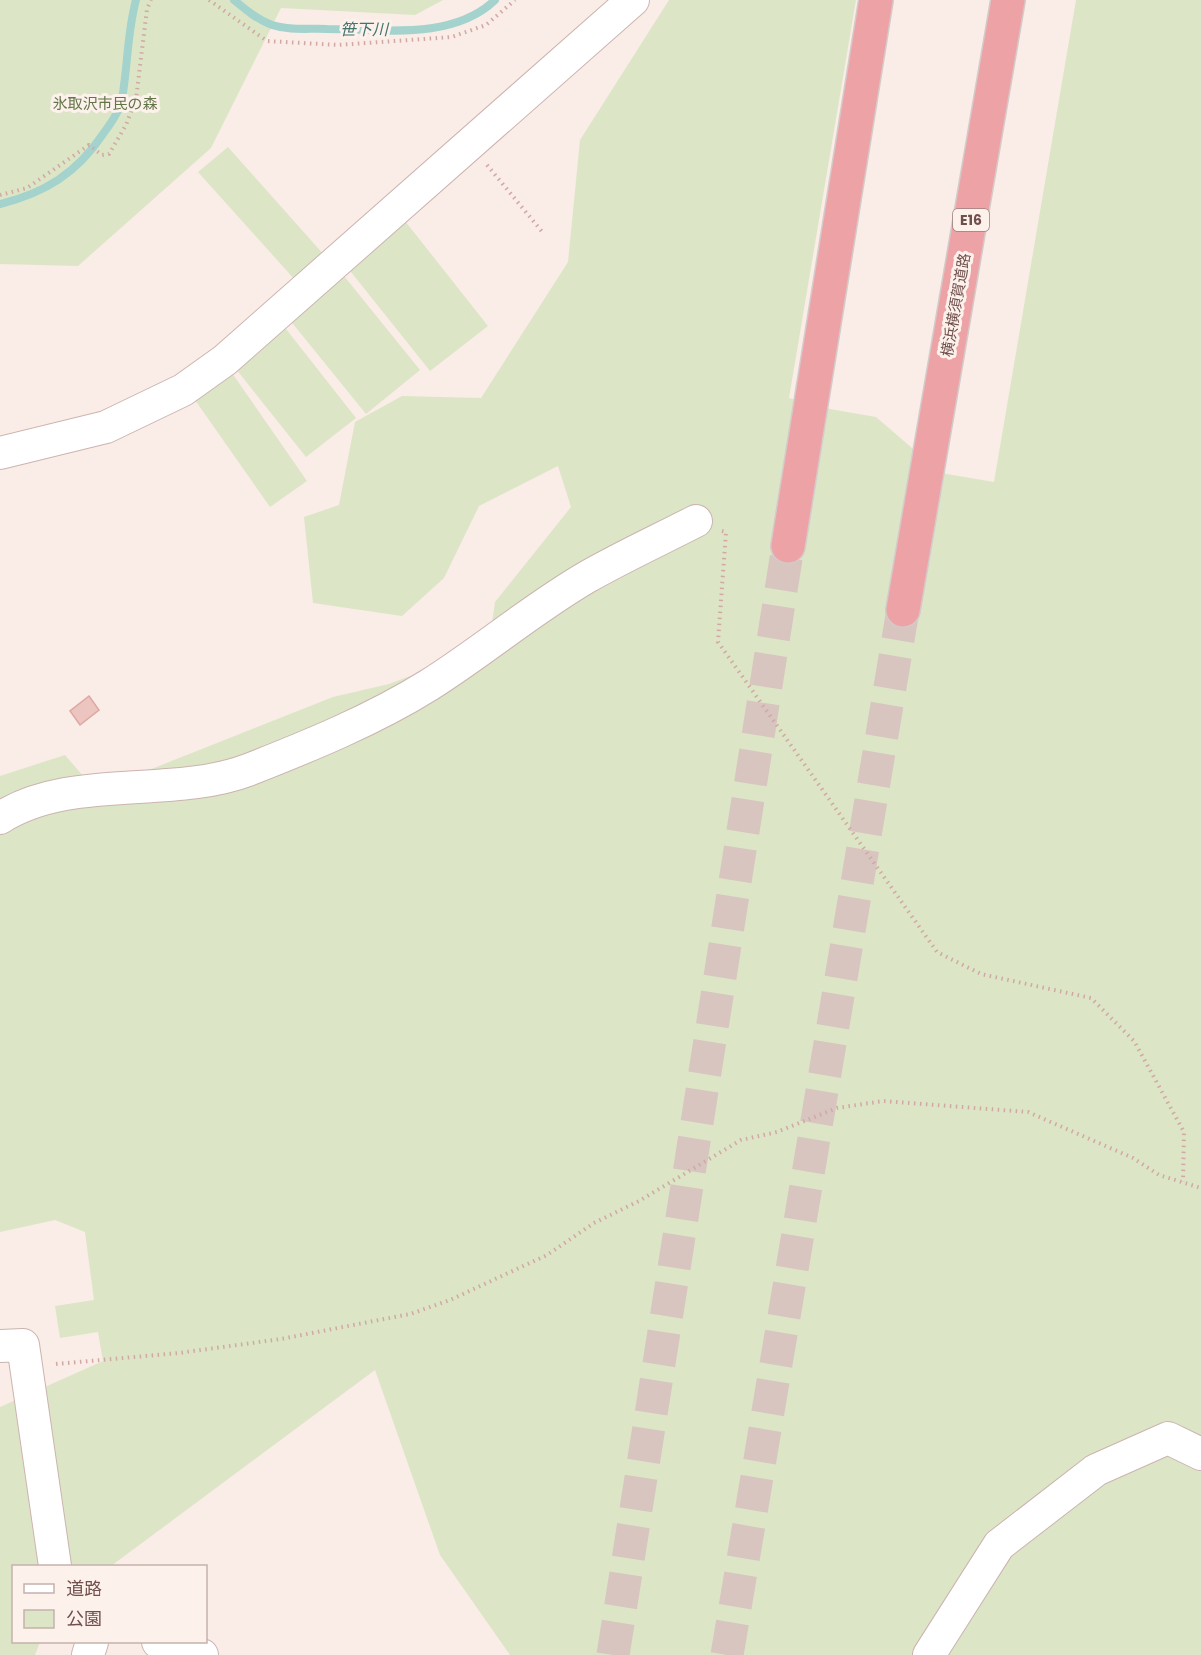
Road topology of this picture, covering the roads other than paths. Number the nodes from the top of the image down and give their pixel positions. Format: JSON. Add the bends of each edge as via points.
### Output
{"nodes":[{"id":1,"x":633,"y":0,"type":"edge"},
{"id":2,"x":876,"y":0,"type":"edge"},
{"id":3,"x":1008,"y":0,"type":"edge"},
{"id":4,"x":0,"y":453,"type":"edge"},
{"id":5,"x":696,"y":521,"type":"road end"},
{"id":6,"x":788,"y":546,"type":"tunnel mouth"},
{"id":7,"x":903,"y":610,"type":"tunnel mouth"},
{"id":8,"x":0,"y":818,"type":"edge"},
{"id":9,"x":0,"y":1346,"type":"edge"},
{"id":10,"x":1201,"y":1454,"type":"edge"},
{"id":11,"x":56,"y":1565,"type":"edge"},
{"id":12,"x":164,"y":1643,"type":"edge"},
{"id":13,"x":202,"y":1655,"type":"edge"},
{"id":14,"x":929,"y":1655,"type":"edge"}],
"edges":[{"from":1,"to":4,"type":"street","via":[[225,360],[183,390],[106,427]]},
{"from":2,"to":6,"type":"highway"},
{"from":3,"to":7,"type":"highway","name":"横浜横須賀道路","number":"E16"},
{"from":5,"to":8,"type":"street","via":[[587,577],[428,686],[338,733],[245,771],[172,786],[96,791],[38,801]]},
{"from":9,"to":11,"type":"street","via":[[23,1346]]},
{"from":10,"to":14,"type":"street","via":[[1168,1438],[1096,1470],[999,1545]]},
{"from":12,"to":13,"type":"street"}]}
